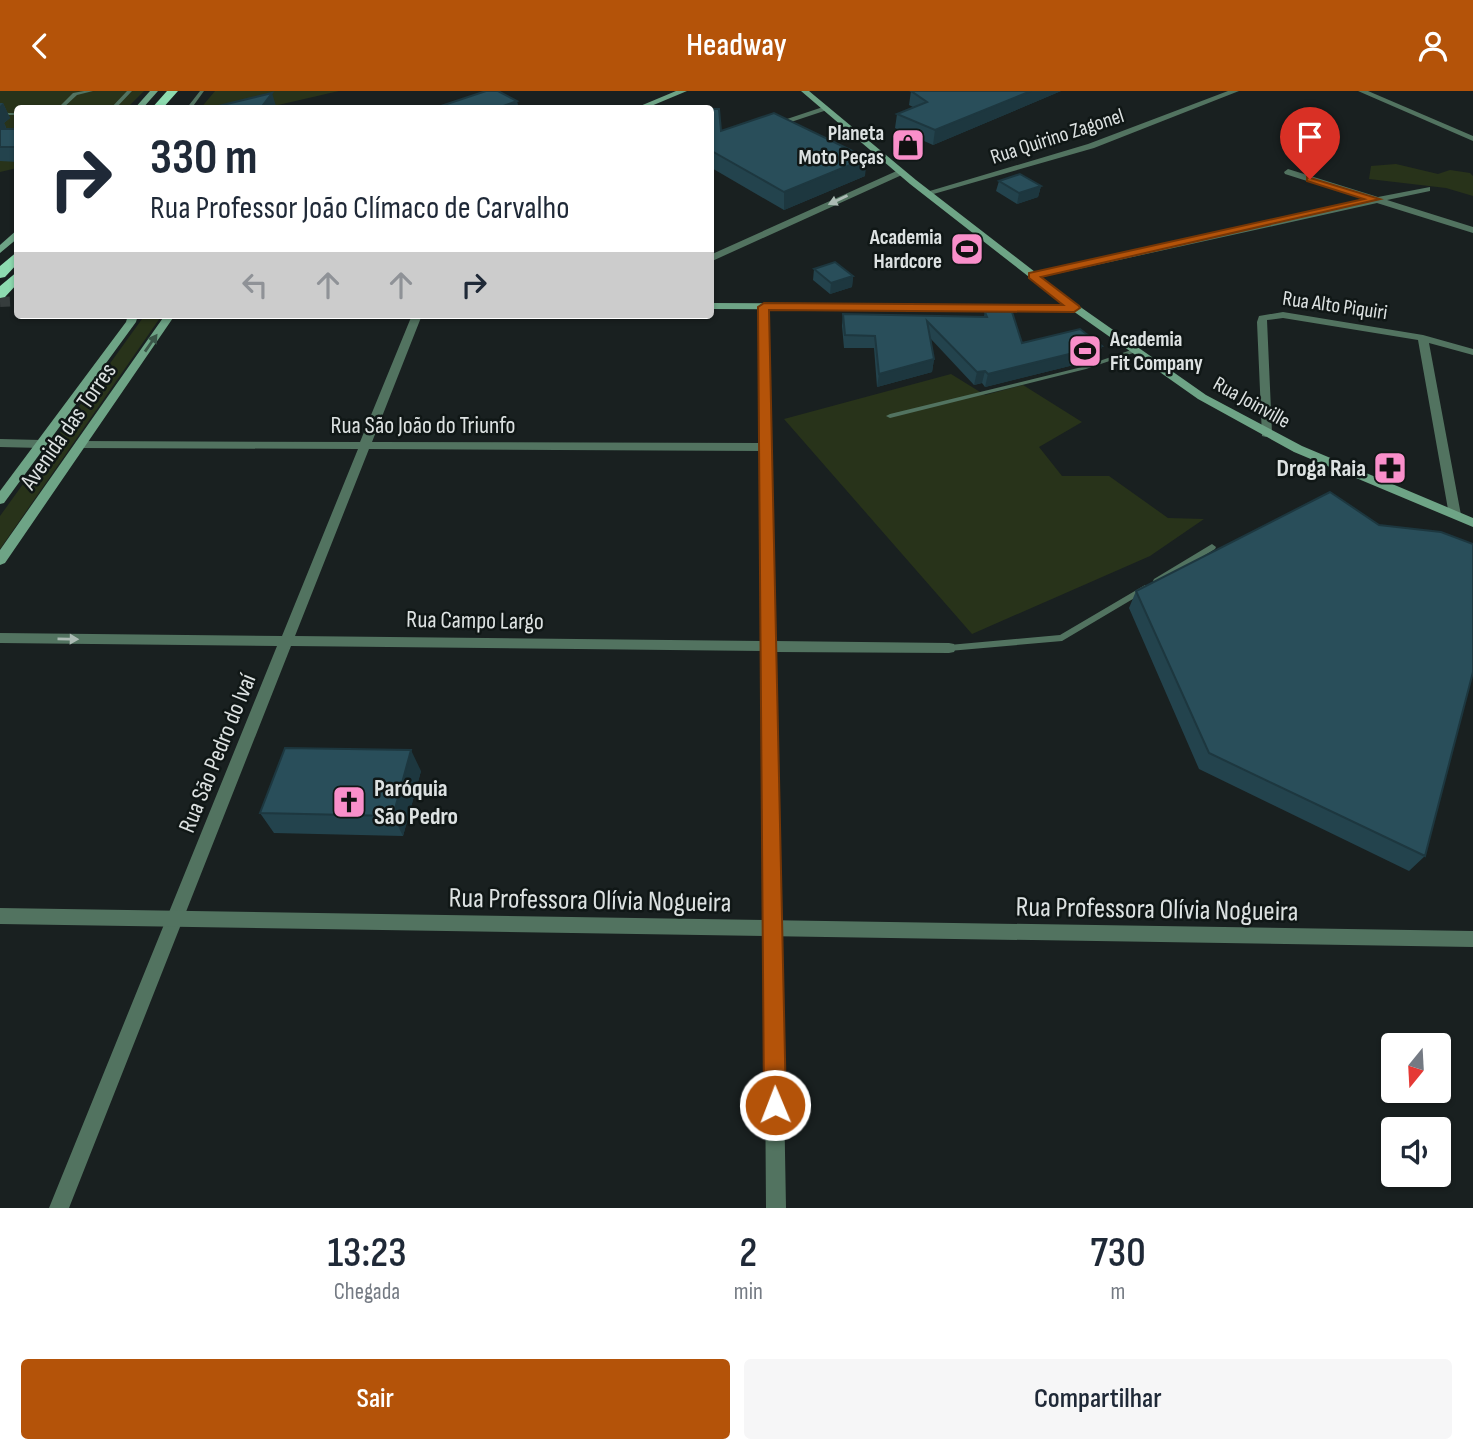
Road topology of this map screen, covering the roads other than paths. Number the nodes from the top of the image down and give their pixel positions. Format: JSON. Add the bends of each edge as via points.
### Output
{"nodes":[{"id":1,"x":91,"y":91,"type":"edge"},
{"id":2,"x":130,"y":91,"type":"edge"},
{"id":3,"x":154,"y":91,"type":"edge"},
{"id":4,"x":173,"y":91,"type":"edge"},
{"id":5,"x":187,"y":91,"type":"edge"},
{"id":6,"x":202,"y":91,"type":"edge"},
{"id":7,"x":683,"y":91,"type":"edge"},
{"id":8,"x":805,"y":91,"type":"edge"},
{"id":9,"x":1235,"y":91,"type":"edge"},
{"id":10,"x":1362,"y":91,"type":"edge"},
{"id":11,"x":63,"y":105,"type":"edge"},
{"id":12,"x":116,"y":105,"type":"edge"},
{"id":13,"x":141,"y":105,"type":"edge"},
{"id":14,"x":159,"y":105,"type":"edge"},
{"id":15,"x":175,"y":105,"type":"edge"},
{"id":16,"x":191,"y":105,"type":"edge"},
{"id":17,"x":646,"y":105,"type":"edge"},
{"id":18,"x":826,"y":109,"type":"junction"},
{"id":19,"x":760,"y":130,"type":"edge"},
{"id":20,"x":1473,"y":139,"type":"edge"},
{"id":21,"x":901,"y":172,"type":"junction"},
{"id":22,"x":1288,"y":172,"type":"dead end"},
{"id":23,"x":1427,"y":189,"type":"dead end"},
{"id":24,"x":927,"y":194,"type":"junction"},
{"id":25,"x":1375,"y":199,"type":"junction"},
{"id":26,"x":1473,"y":230,"type":"edge"},
{"id":27,"x":14,"y":236,"type":"edge"},
{"id":28,"x":0,"y":250,"type":"edge"},
{"id":29,"x":714,"y":257,"type":"edge"},
{"id":30,"x":14,"y":259,"type":"edge"},
{"id":31,"x":0,"y":274,"type":"edge"},
{"id":32,"x":1033,"y":276,"type":"junction"},
{"id":33,"x":14,"y":279,"type":"edge"},
{"id":34,"x":0,"y":293,"type":"edge"},
{"id":35,"x":714,"y":306,"type":"edge"},
{"id":36,"x":764,"y":307,"type":"junction"},
{"id":37,"x":1074,"y":308,"type":"junction"},
{"id":38,"x":132,"y":319,"type":"edge"},
{"id":39,"x":167,"y":319,"type":"edge"},
{"id":40,"x":415,"y":319,"type":"edge"},
{"id":41,"x":1423,"y":338,"type":"junction"},
{"id":42,"x":1134,"y":351,"type":"junction"},
{"id":43,"x":1473,"y":352,"type":"edge"},
{"id":44,"x":890,"y":416,"type":"dead end"},
{"id":45,"x":1266,"y":433,"type":"junction"},
{"id":46,"x":0,"y":443,"type":"edge"},
{"id":47,"x":41,"y":444,"type":"junction"},
{"id":48,"x":81,"y":444,"type":"junction"},
{"id":49,"x":365,"y":445,"type":"junction"},
{"id":50,"x":766,"y":447,"type":"junction"},
{"id":51,"x":0,"y":500,"type":"edge"},
{"id":52,"x":1455,"y":516,"type":"junction"},
{"id":53,"x":1473,"y":523,"type":"edge"},
{"id":54,"x":1212,"y":547,"type":"dead end"},
{"id":55,"x":0,"y":560,"type":"edge"},
{"id":56,"x":0,"y":638,"type":"edge"},
{"id":57,"x":287,"y":641,"type":"junction"},
{"id":58,"x":768,"y":646,"type":"junction"},
{"id":59,"x":949,"y":648,"type":"joint"},
{"id":60,"x":0,"y":916,"type":"edge"},
{"id":61,"x":175,"y":919,"type":"junction"},
{"id":62,"x":772,"y":928,"type":"junction"},
{"id":63,"x":1473,"y":939,"type":"edge"},
{"id":64,"x":59,"y":1208,"type":"edge"},
{"id":65,"x":776,"y":1208,"type":"edge"}],
"edges":[{"from":1,"to":11,"type":"lane","via":[[75,94]]},
{"from":2,"to":12,"type":"lane"},
{"from":3,"to":13,"type":"main road"},
{"from":4,"to":14,"type":"highway"},
{"from":5,"to":15,"type":"highway"},
{"from":6,"to":16,"type":"lane"},
{"from":7,"to":17,"type":"main road"},
{"from":8,"to":18,"type":"main road","name":"Rua Joinville"},
{"from":9,"to":24,"type":"street","name":"Rua Quirino Zagonel","via":[[1091,146]]},
{"from":10,"to":20,"type":"street"},
{"from":18,"to":19,"type":"street"},
{"from":18,"to":21,"type":"main road","name":"Rua Joinville"},
{"from":21,"to":24,"type":"main road","name":"Rua Joinville"},
{"from":21,"to":29,"type":"street","one_way":true},
{"from":22,"to":25,"type":"street"},
{"from":23,"to":25,"type":"street"},
{"from":24,"to":32,"type":"main road","name":"Rua Joinville"},
{"from":25,"to":26,"type":"street"},
{"from":25,"to":32,"type":"street"},
{"from":27,"to":28,"type":"main road"},
{"from":30,"to":31,"type":"highway"},
{"from":32,"to":37,"type":"main road","name":"Rua Joinville"},
{"from":33,"to":34,"type":"highway"},
{"from":35,"to":36,"type":"main road"},
{"from":36,"to":37,"type":"main road"},
{"from":36,"to":50,"type":"street"},
{"from":37,"to":42,"type":"main road","name":"Rua Joinville"},
{"from":38,"to":47,"type":"main road","name":"Avenida das Torres"},
{"from":48,"to":39,"type":"main road","name":"Avenida das Torres","one_way":true},
{"from":40,"to":49,"type":"street","name":"Rua São Pedro do Ivaí"},
{"from":41,"to":43,"type":"street","name":"Rua Alto Piquiri"},
{"from":41,"to":45,"type":"street","name":"Rua Alto Piquiri","via":[[1283,315],[1263,318]]},
{"from":41,"to":52,"type":"street"},
{"from":42,"to":44,"type":"lane","via":[[1084,368]]},
{"from":42,"to":45,"type":"main road","name":"Rua Joinville"},
{"from":45,"to":52,"type":"main road","name":"Rua Joinville"},
{"from":46,"to":47,"type":"street"},
{"from":47,"to":51,"type":"main road","name":"Avenida das Torres"},
{"from":48,"to":49,"type":"street","name":"Rua São João do Triunfo"},
{"from":48,"to":55,"type":"main road","name":"Avenida das Torres"},
{"from":49,"to":50,"type":"street","name":"Rua São João do Triunfo"},
{"from":49,"to":57,"type":"street","name":"Rua São Pedro do Ivaí"},
{"from":50,"to":58,"type":"street"},
{"from":52,"to":53,"type":"main road","name":"Rua Joinville"},
{"from":54,"to":59,"type":"lane","via":[[1062,638]]},
{"from":56,"to":57,"type":"street","name":"Rua Campo Largo","one_way":true},
{"from":57,"to":58,"type":"street","name":"Rua Campo Largo"},
{"from":57,"to":61,"type":"street","name":"Rua São Pedro do Ivaí"},
{"from":58,"to":59,"type":"street","name":"Rua Campo Largo"},
{"from":58,"to":62,"type":"street"},
{"from":60,"to":61,"type":"street","name":"Rua Professora Olívia Nogueira"},
{"from":61,"to":62,"type":"street","name":"Rua Professora Olívia Nogueira"},
{"from":61,"to":64,"type":"street","name":"Rua São Pedro do Ivaí"},
{"from":62,"to":63,"type":"street","name":"Rua Professora Olívia Nogueira"},
{"from":62,"to":65,"type":"street"}]}
